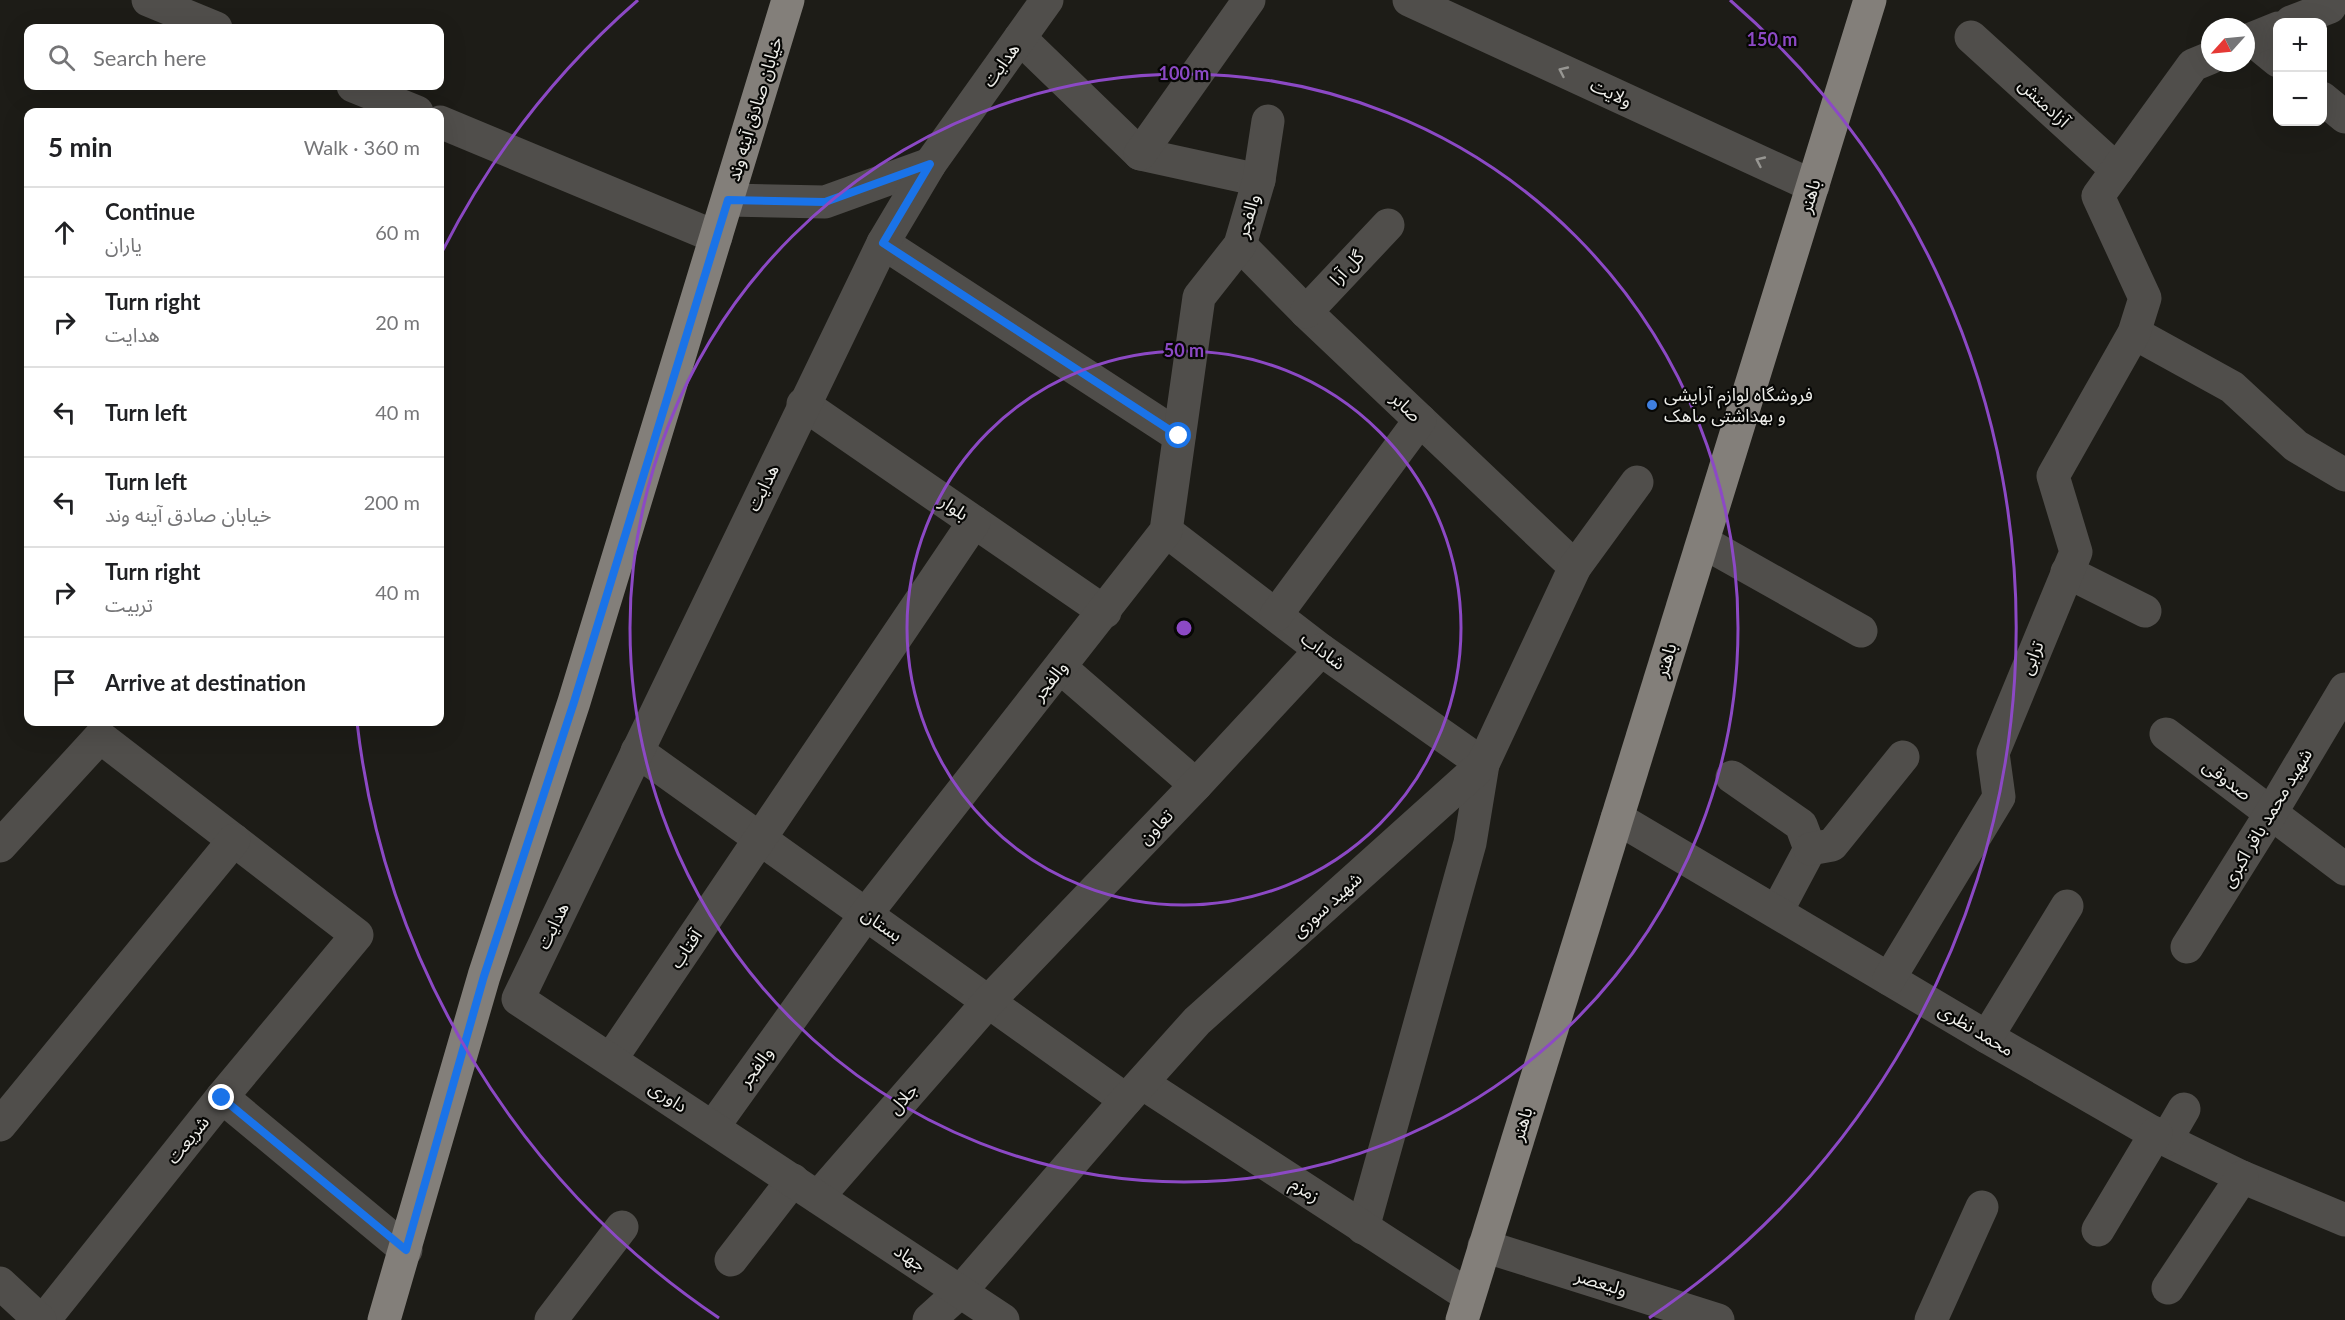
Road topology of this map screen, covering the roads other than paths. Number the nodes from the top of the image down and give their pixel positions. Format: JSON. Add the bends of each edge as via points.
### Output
{"nodes":[{"id":1,"x":148,"y":0,"type":"edge"},
{"id":2,"x":788,"y":0,"type":"edge"},
{"id":3,"x":1047,"y":0,"type":"edge"},
{"id":4,"x":1249,"y":0,"type":"edge"},
{"id":5,"x":1409,"y":0,"type":"edge"},
{"id":6,"x":1870,"y":0,"type":"edge"},
{"id":7,"x":2332,"y":5,"type":"edge"},
{"id":8,"x":2301,"y":18,"type":"edge"},
{"id":9,"x":206,"y":24,"type":"edge"},
{"id":10,"x":1971,"y":36,"type":"dead end"},
{"id":11,"x":2258,"y":36,"type":"edge"},
{"id":12,"x":1020,"y":38,"type":"junction"},
{"id":13,"x":2273,"y":56,"type":"edge"},
{"id":14,"x":2201,"y":62,"type":"edge"},
{"id":15,"x":363,"y":90,"type":"edge"},
{"id":16,"x":2327,"y":102,"type":"edge"},
{"id":17,"x":407,"y":108,"type":"edge"},
{"id":18,"x":2345,"y":117,"type":"edge"},
{"id":19,"x":1268,"y":121,"type":"dead end"},
{"id":20,"x":444,"y":124,"type":"edge"},
{"id":21,"x":1140,"y":154,"type":"junction"},
{"id":22,"x":930,"y":164,"type":"junction"},
{"id":23,"x":2117,"y":170,"type":"junction"},
{"id":24,"x":1259,"y":180,"type":"junction"},
{"id":25,"x":1813,"y":186,"type":"junction"},
{"id":26,"x":728,"y":200,"type":"junction"},
{"id":27,"x":1388,"y":225,"type":"dead end"},
{"id":28,"x":716,"y":237,"type":"junction"},
{"id":29,"x":883,"y":243,"type":"junction"},
{"id":30,"x":1240,"y":245,"type":"junction"},
{"id":31,"x":1306,"y":312,"type":"junction"},
{"id":32,"x":2134,"y":333,"type":"junction"},
{"id":33,"x":803,"y":404,"type":"junction"},
{"id":34,"x":1420,"y":420,"type":"junction"},
{"id":35,"x":1179,"y":436,"type":"junction"},
{"id":36,"x":2345,"y":475,"type":"edge"},
{"id":37,"x":1637,"y":482,"type":"dead end"},
{"id":38,"x":974,"y":522,"type":"junction"},
{"id":39,"x":1166,"y":531,"type":"junction"},
{"id":40,"x":1703,"y":542,"type":"junction"},
{"id":41,"x":1575,"y":567,"type":"junction"},
{"id":42,"x":2067,"y":572,"type":"junction"},
{"id":43,"x":2145,"y":611,"type":"dead end"},
{"id":44,"x":1105,"y":612,"type":"junction"},
{"id":45,"x":1276,"y":615,"type":"junction"},
{"id":46,"x":1861,"y":631,"type":"dead end"},
{"id":47,"x":1321,"y":650,"type":"junction"},
{"id":48,"x":1060,"y":668,"type":"junction"},
{"id":49,"x":2345,"y":689,"type":"edge"},
{"id":50,"x":2166,"y":734,"type":"dead end"},
{"id":51,"x":637,"y":751,"type":"junction"},
{"id":52,"x":1903,"y":757,"type":"dead end"},
{"id":53,"x":1483,"y":764,"type":"junction"},
{"id":54,"x":1732,"y":777,"type":"dead end"},
{"id":55,"x":1196,"y":785,"type":"junction"},
{"id":56,"x":2271,"y":813,"type":"junction"},
{"id":57,"x":1617,"y":818,"type":"junction"},
{"id":58,"x":761,"y":838,"type":"junction"},
{"id":59,"x":234,"y":840,"type":"junction"},
{"id":60,"x":0,"y":846,"type":"edge"},
{"id":61,"x":1810,"y":849,"type":"junction"},
{"id":62,"x":2345,"y":869,"type":"edge"},
{"id":63,"x":2067,"y":906,"type":"dead end"},
{"id":64,"x":1777,"y":911,"type":"junction"},
{"id":65,"x":866,"y":914,"type":"junction"},
{"id":66,"x":2187,"y":947,"type":"dead end"},
{"id":67,"x":1889,"y":978,"type":"junction"},
{"id":68,"x":518,"y":999,"type":"joint"},
{"id":69,"x":989,"y":1001,"type":"junction"},
{"id":70,"x":1987,"y":1037,"type":"junction"},
{"id":71,"x":610,"y":1059,"type":"junction"},
{"id":72,"x":1134,"y":1091,"type":"junction"},
{"id":73,"x":222,"y":1098,"type":"junction"},
{"id":74,"x":2184,"y":1109,"type":"dead end"},
{"id":75,"x":0,"y":1125,"type":"edge"},
{"id":76,"x":712,"y":1127,"type":"junction"},
{"id":77,"x":2161,"y":1136,"type":"junction"},
{"id":78,"x":2242,"y":1178,"type":"junction"},
{"id":79,"x":805,"y":1188,"type":"junction"},
{"id":80,"x":1982,"y":1208,"type":"dead end"},
{"id":81,"x":2345,"y":1220,"type":"edge"},
{"id":82,"x":622,"y":1227,"type":"dead end"},
{"id":83,"x":1363,"y":1228,"type":"junction"},
{"id":84,"x":2098,"y":1230,"type":"dead end"},
{"id":85,"x":1484,"y":1246,"type":"junction"},
{"id":86,"x":406,"y":1250,"type":"junction"},
{"id":87,"x":731,"y":1260,"type":"dead end"},
{"id":88,"x":0,"y":1283,"type":"edge"},
{"id":89,"x":2168,"y":1288,"type":"dead end"},
{"id":90,"x":960,"y":1292,"type":"junction"},
{"id":91,"x":1465,"y":1308,"type":"edge"},
{"id":92,"x":42,"y":1320,"type":"edge"},
{"id":93,"x":384,"y":1320,"type":"edge"},
{"id":94,"x":551,"y":1320,"type":"edge"},
{"id":95,"x":929,"y":1320,"type":"edge"},
{"id":96,"x":1003,"y":1320,"type":"edge"},
{"id":97,"x":1718,"y":1320,"type":"edge"},
{"id":98,"x":1931,"y":1320,"type":"edge"}],
"edges":[{"from":1,"to":9,"type":"street"},
{"from":2,"to":26,"type":"main road","name":"خیابان صادق آینه وند"},
{"from":3,"to":12,"type":"street","name":"هدایت"},
{"from":4,"to":21,"type":"street"},
{"from":25,"to":5,"type":"street","name":"ولایت","one_way":true},
{"from":6,"to":25,"type":"main road","name":"باهنر"},
{"from":7,"to":8,"type":"street"},
{"from":10,"to":23,"type":"street","name":"آزادمنش"},
{"from":11,"to":13,"type":"street"},
{"from":12,"to":21,"type":"street"},
{"from":12,"to":22,"type":"street","name":"هدایت"},
{"from":14,"to":23,"type":"street","via":[[2193,65]]},
{"from":15,"to":17,"type":"street"},
{"from":16,"to":18,"type":"street"},
{"from":19,"to":24,"type":"street","name":"والفجر"},
{"from":20,"to":28,"type":"street"},
{"from":21,"to":24,"type":"street"},
{"from":22,"to":26,"type":"street","via":[[825,202]]},
{"from":22,"to":29,"type":"street","name":"هدایت"},
{"from":23,"to":32,"type":"street","name":"ترابی","via":[[2098,196],[2145,298]]},
{"from":24,"to":30,"type":"street","name":"والفجر"},
{"from":25,"to":40,"type":"main road","name":"باهنر"},
{"from":26,"to":28,"type":"main road","name":"خیابان صادق آینه وند"},
{"from":27,"to":31,"type":"street","name":"گل آرا"},
{"from":28,"to":86,"type":"main road","name":"خیابان صادق آینه وند","via":[[577,691],[484,976]]},
{"from":29,"to":33,"type":"street","name":"هدایت"},
{"from":29,"to":35,"type":"street"},
{"from":30,"to":31,"type":"street","name":"صابر"},
{"from":30,"to":35,"type":"street","name":"والفجر","via":[[1199,297]]},
{"from":31,"to":34,"type":"street","name":"صابر"},
{"from":32,"to":36,"type":"street","via":[[2232,387],[2296,446]]},
{"from":32,"to":42,"type":"street","name":"ترابی","via":[[2053,476],[2076,552]]},
{"from":33,"to":38,"type":"street","name":"بلوار"},
{"from":33,"to":51,"type":"street","name":"هدایت"},
{"from":34,"to":41,"type":"street","name":"صابر"},
{"from":34,"to":45,"type":"street"},
{"from":35,"to":39,"type":"street","name":"والفجر"},
{"from":37,"to":41,"type":"street","name":"شهید سوری"},
{"from":38,"to":44,"type":"street","name":"بلوار"},
{"from":38,"to":58,"type":"street","name":"آفتاب"},
{"from":39,"to":44,"type":"street","name":"والفجر"},
{"from":39,"to":45,"type":"street","name":"شاداب"},
{"from":40,"to":46,"type":"street"},
{"from":40,"to":57,"type":"main road","name":"باهنر"},
{"from":41,"to":53,"type":"street","name":"شهید سوری"},
{"from":42,"to":43,"type":"street"},
{"from":42,"to":67,"type":"street","name":"ترابی","via":[[1993,753],[1999,797]]},
{"from":44,"to":48,"type":"street","name":"والفجر"},
{"from":45,"to":47,"type":"street","name":"شاداب"},
{"from":47,"to":53,"type":"street","name":"شاداب"},
{"from":47,"to":55,"type":"street","name":"تعاون"},
{"from":48,"to":55,"type":"street"},
{"from":48,"to":65,"type":"street","name":"والفجر"},
{"from":49,"to":56,"type":"street","name":"شهید محمد باقر اکبری"},
{"from":50,"to":56,"type":"street","name":"صدوقی"},
{"from":51,"to":58,"type":"street","name":"بستان"},
{"from":51,"to":68,"type":"street","name":"هدایت"},
{"from":52,"to":61,"type":"street","via":[[1832,845]]},
{"from":53,"to":72,"type":"street","name":"شهید سوری","via":[[1197,1022]]},
{"from":53,"to":83,"type":"street","via":[[1470,843]]},
{"from":54,"to":61,"type":"street","via":[[1801,825]]},
{"from":55,"to":69,"type":"street","name":"تعاون"},
{"from":56,"to":62,"type":"street","name":"صدوقی"},
{"from":56,"to":66,"type":"street","name":"شهید محمد باقر اکبری"},
{"from":57,"to":64,"type":"street","name":"محمد نظری"},
{"from":57,"to":85,"type":"main road","name":"باهنر"},
{"from":58,"to":65,"type":"street","name":"بستان"},
{"from":58,"to":71,"type":"street","name":"آفتاب"},
{"from":59,"to":60,"type":"street","via":[[100,737]]},
{"from":59,"to":73,"type":"street","name":"شریعت","via":[[357,935]]},
{"from":59,"to":75,"type":"street"},
{"from":61,"to":64,"type":"street"},
{"from":63,"to":70,"type":"street"},
{"from":64,"to":67,"type":"street","name":"محمد نظری"},
{"from":65,"to":69,"type":"street","name":"بستان"},
{"from":65,"to":76,"type":"street","name":"والفجر"},
{"from":67,"to":70,"type":"street","name":"محمد نظری"},
{"from":68,"to":71,"type":"street","name":"داوری"},
{"from":69,"to":72,"type":"street","name":"بستان"},
{"from":69,"to":79,"type":"street","name":"جلال"},
{"from":70,"to":77,"type":"street","name":"محمد نظری"},
{"from":71,"to":76,"type":"street","name":"داوری"},
{"from":72,"to":83,"type":"street","name":"زمزم"},
{"from":72,"to":90,"type":"street","name":"شهید سوری"},
{"from":73,"to":86,"type":"street"},
{"from":73,"to":92,"type":"street","name":"شریعت"},
{"from":74,"to":77,"type":"street"},
{"from":76,"to":79,"type":"street","name":"داوری"},
{"from":77,"to":78,"type":"street","name":"محمد نظری"},
{"from":77,"to":84,"type":"street"},
{"from":78,"to":81,"type":"street","name":"محمد نظری"},
{"from":78,"to":89,"type":"street"},
{"from":79,"to":87,"type":"street","name":"جلال"},
{"from":79,"to":90,"type":"street","name":"جهاد"},
{"from":80,"to":98,"type":"street"},
{"from":82,"to":94,"type":"street"},
{"from":83,"to":91,"type":"street","name":"زمزم"},
{"from":85,"to":91,"type":"main road","name":"باهنر"},
{"from":85,"to":97,"type":"street","name":"ولیعصر"},
{"from":86,"to":93,"type":"main road","name":"خیابان صادق آینه وند"},
{"from":88,"to":92,"type":"street"},
{"from":90,"to":95,"type":"street","name":"شهید سوری"},
{"from":90,"to":96,"type":"street","name":"جهاد"}]}
